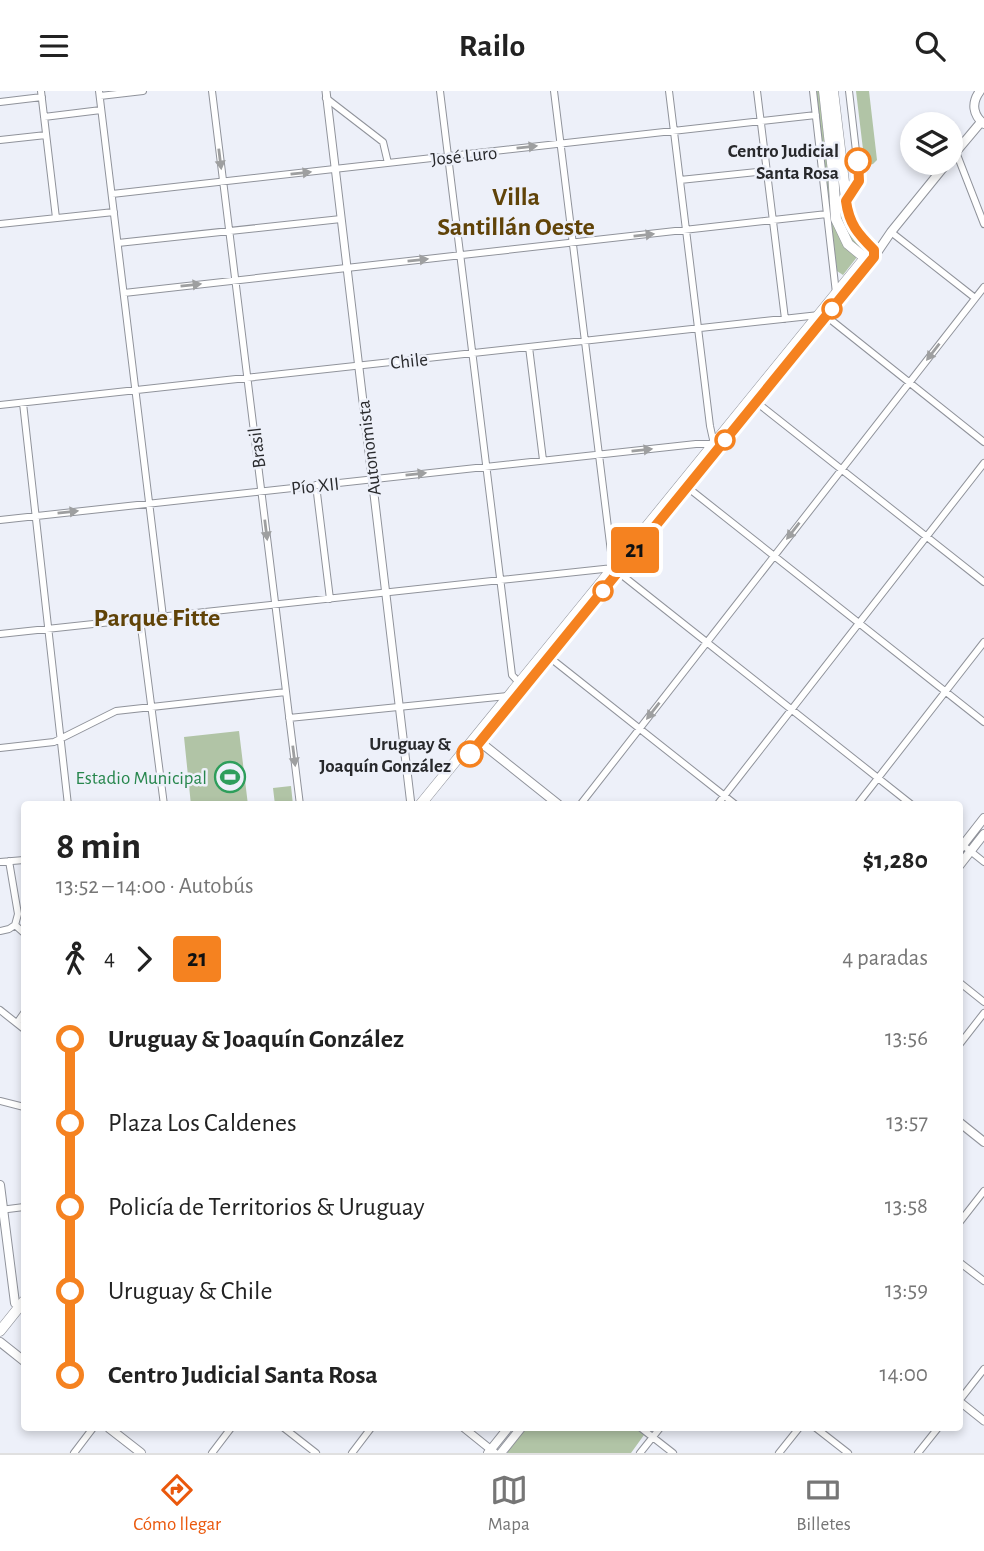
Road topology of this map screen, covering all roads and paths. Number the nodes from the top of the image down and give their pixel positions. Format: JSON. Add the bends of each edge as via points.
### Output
{"nodes":[{"id":1,"x":143,"y":91,"type":"edge"},
{"id":2,"x":212,"y":91,"type":"edge"},
{"id":3,"x":440,"y":91,"type":"edge"},
{"id":4,"x":554,"y":91,"type":"edge"},
{"id":5,"x":669,"y":91,"type":"edge"},
{"id":6,"x":757,"y":91,"type":"edge"},
{"id":7,"x":813,"y":91,"type":"edge"},
{"id":8,"x":824,"y":91,"type":"edge"},
{"id":9,"x":833,"y":91,"type":"edge"},
{"id":10,"x":849,"y":91,"type":"edge"},
{"id":11,"x":971,"y":91,"type":"edge"},
{"id":12,"x":980,"y":91,"type":"edge"},
{"id":13,"x":99,"y":93,"type":"edge"},
{"id":14,"x":42,"y":94,"type":"edge"},
{"id":15,"x":326,"y":94,"type":"edge"},
{"id":16,"x":0,"y":102,"type":"edge"},
{"id":17,"x":974,"y":103,"type":"junction"},
{"id":18,"x":101,"y":110,"type":"junction"},
{"id":19,"x":816,"y":115,"type":"junction"},
{"id":20,"x":44,"y":117,"type":"junction"},
{"id":21,"x":760,"y":121,"type":"junction"},
{"id":22,"x":982,"y":123,"type":"edge"},
{"id":23,"x":674,"y":131,"type":"junction"},
{"id":24,"x":46,"y":135,"type":"junction"},
{"id":25,"x":0,"y":140,"type":"edge"},
{"id":26,"x":561,"y":144,"type":"junction"},
{"id":27,"x":963,"y":144,"type":"edge"},
{"id":28,"x":448,"y":156,"type":"junction"},
{"id":29,"x":388,"y":163,"type":"junction"},
{"id":30,"x":335,"y":169,"type":"junction"},
{"id":31,"x":963,"y":170,"type":"edge"},
{"id":32,"x":766,"y":171,"type":"junction"},
{"id":33,"x":938,"y":175,"type":"edge"},
{"id":34,"x":680,"y":180,"type":"junction"},
{"id":35,"x":223,"y":181,"type":"junction"},
{"id":36,"x":111,"y":194,"type":"junction"},
{"id":37,"x":846,"y":201,"type":"junction"},
{"id":38,"x":114,"y":212,"type":"junction"},
{"id":39,"x":827,"y":214,"type":"junction"},
{"id":40,"x":56,"y":218,"type":"junction"},
{"id":41,"x":341,"y":219,"type":"junction"},
{"id":42,"x":773,"y":220,"type":"junction"},
{"id":43,"x":0,"y":223,"type":"edge"},
{"id":44,"x":984,"y":224,"type":"edge"},
{"id":45,"x":686,"y":230,"type":"junction"},
{"id":46,"x":229,"y":231,"type":"junction"},
{"id":47,"x":891,"y":232,"type":"junction"},
{"id":48,"x":117,"y":243,"type":"junction"},
{"id":49,"x":573,"y":243,"type":"junction"},
{"id":50,"x":460,"y":255,"type":"junction"},
{"id":51,"x":870,"y":255,"type":"junction"},
{"id":52,"x":347,"y":268,"type":"junction"},
{"id":53,"x":235,"y":280,"type":"junction"},
{"id":54,"x":984,"y":287,"type":"edge"},
{"id":55,"x":124,"y":293,"type":"junction"},
{"id":56,"x":836,"y":293,"type":"junction"},
{"id":57,"x":975,"y":298,"type":"junction"},
{"id":58,"x":822,"y":316,"type":"junction"},
{"id":59,"x":785,"y":319,"type":"junction"},
{"id":60,"x":698,"y":328,"type":"junction"},
{"id":61,"x":585,"y":341,"type":"junction"},
{"id":62,"x":529,"y":347,"type":"junction"},
{"id":63,"x":472,"y":353,"type":"junction"},
{"id":64,"x":358,"y":366,"type":"junction"},
{"id":65,"x":247,"y":378,"type":"junction"},
{"id":66,"x":909,"y":383,"type":"junction"},
{"id":67,"x":135,"y":390,"type":"junction"},
{"id":68,"x":754,"y":400,"type":"junction"},
{"id":69,"x":23,"y":403,"type":"junction"},
{"id":70,"x":0,"y":405,"type":"edge"},
{"id":71,"x":984,"y":442,"type":"edge"},
{"id":72,"x":716,"y":446,"type":"junction"},
{"id":73,"x":599,"y":454,"type":"junction"},
{"id":74,"x":543,"y":460,"type":"junction"},
{"id":75,"x":984,"y":463,"type":"edge"},
{"id":76,"x":486,"y":467,"type":"junction"},
{"id":77,"x":842,"y":469,"type":"junction"},
{"id":78,"x":372,"y":479,"type":"junction"},
{"id":79,"x":316,"y":485,"type":"junction"},
{"id":80,"x":684,"y":485,"type":"junction"},
{"id":81,"x":261,"y":491,"type":"junction"},
{"id":82,"x":149,"y":503,"type":"junction"},
{"id":83,"x":36,"y":516,"type":"junction"},
{"id":84,"x":0,"y":520,"type":"edge"},
{"id":85,"x":927,"y":537,"type":"junction"},
{"id":86,"x":774,"y":556,"type":"junction"},
{"id":87,"x":615,"y":570,"type":"junction"},
{"id":88,"x":500,"y":580,"type":"junction"},
{"id":89,"x":984,"y":582,"type":"edge"},
{"id":90,"x":386,"y":593,"type":"junction"},
{"id":91,"x":330,"y":599,"type":"junction"},
{"id":92,"x":275,"y":604,"type":"junction"},
{"id":93,"x":163,"y":617,"type":"junction"},
{"id":94,"x":140,"y":619,"type":"junction"},
{"id":95,"x":859,"y":623,"type":"junction"},
{"id":96,"x":48,"y":629,"type":"junction"},
{"id":97,"x":0,"y":634,"type":"edge"},
{"id":98,"x":707,"y":642,"type":"junction"},
{"id":99,"x":984,"y":642,"type":"edge"},
{"id":100,"x":546,"y":655,"type":"junction"},
{"id":101,"x":517,"y":691,"type":"junction"},
{"id":102,"x":946,"y":691,"type":"junction"},
{"id":103,"x":286,"y":692,"type":"junction"},
{"id":104,"x":152,"y":707,"type":"junction"},
{"id":105,"x":399,"y":707,"type":"junction"},
{"id":106,"x":792,"y":710,"type":"junction"},
{"id":107,"x":289,"y":718,"type":"junction"},
{"id":108,"x":984,"y":722,"type":"edge"},
{"id":109,"x":639,"y":729,"type":"junction"},
{"id":110,"x":60,"y":737,"type":"junction"},
{"id":111,"x":477,"y":740,"type":"junction"},
{"id":112,"x":0,"y":748,"type":"edge"},
{"id":113,"x":878,"y":778,"type":"junction"},
{"id":114,"x":724,"y":796,"type":"junction"},
{"id":115,"x":68,"y":801,"type":"edge"},
{"id":116,"x":164,"y":801,"type":"edge"},
{"id":117,"x":299,"y":801,"type":"edge"},
{"id":118,"x":411,"y":801,"type":"edge"},
{"id":119,"x":424,"y":801,"type":"edge"},
{"id":120,"x":431,"y":801,"type":"edge"},
{"id":121,"x":554,"y":801,"type":"edge"},
{"id":122,"x":583,"y":801,"type":"edge"},
{"id":123,"x":720,"y":801,"type":"edge"},
{"id":124,"x":731,"y":801,"type":"edge"},
{"id":125,"x":860,"y":801,"type":"edge"},
{"id":126,"x":907,"y":801,"type":"edge"},
{"id":127,"x":984,"y":818,"type":"edge"},
{"id":128,"x":984,"y":834,"type":"edge"},
{"id":129,"x":963,"y":842,"type":"edge"},
{"id":130,"x":963,"y":848,"type":"edge"},
{"id":131,"x":970,"y":851,"type":"junction"},
{"id":132,"x":21,"y":860,"type":"edge"},
{"id":133,"x":9,"y":861,"type":"junction"},
{"id":134,"x":963,"y":861,"type":"edge"},
{"id":135,"x":0,"y":862,"type":"edge"},
{"id":136,"x":984,"y":862,"type":"edge"},
{"id":137,"x":15,"y":925,"type":"junction"},
{"id":138,"x":21,"y":930,"type":"edge"},
{"id":139,"x":0,"y":931,"type":"edge"},
{"id":140,"x":963,"y":985,"type":"edge"},
{"id":141,"x":984,"y":1002,"type":"edge"},
{"id":142,"x":0,"y":1010,"type":"edge"},
{"id":143,"x":984,"y":1013,"type":"edge"},
{"id":144,"x":21,"y":1017,"type":"edge"},
{"id":145,"x":17,"y":1023,"type":"junction"},
{"id":146,"x":21,"y":1026,"type":"edge"},
{"id":147,"x":963,"y":1040,"type":"edge"},
{"id":148,"x":0,"y":1101,"type":"edge"},
{"id":149,"x":21,"y":1107,"type":"edge"},
{"id":150,"x":963,"y":1125,"type":"edge"},
{"id":151,"x":984,"y":1142,"type":"edge"},
{"id":152,"x":0,"y":1185,"type":"edge"},
{"id":153,"x":984,"y":1191,"type":"edge"},
{"id":154,"x":21,"y":1207,"type":"edge"},
{"id":155,"x":1,"y":1210,"type":"edge"},
{"id":156,"x":963,"y":1218,"type":"edge"},
{"id":157,"x":963,"y":1265,"type":"edge"},
{"id":158,"x":984,"y":1281,"type":"edge"},
{"id":159,"x":20,"y":1297,"type":"edge"},
{"id":160,"x":0,"y":1321,"type":"edge"},
{"id":161,"x":0,"y":1331,"type":"edge"},
{"id":162,"x":0,"y":1342,"type":"edge"},
{"id":163,"x":21,"y":1359,"type":"edge"},
{"id":164,"x":984,"y":1369,"type":"edge"},
{"id":165,"x":963,"y":1396,"type":"edge"},
{"id":166,"x":963,"y":1404,"type":"edge"},
{"id":167,"x":984,"y":1421,"type":"edge"},
{"id":168,"x":91,"y":1431,"type":"edge"},
{"id":169,"x":113,"y":1431,"type":"edge"},
{"id":170,"x":229,"y":1431,"type":"edge"},
{"id":171,"x":288,"y":1431,"type":"edge"},
{"id":172,"x":369,"y":1431,"type":"edge"},
{"id":173,"x":468,"y":1431,"type":"edge"},
{"id":174,"x":506,"y":1431,"type":"edge"},
{"id":175,"x":518,"y":1431,"type":"edge"},
{"id":176,"x":645,"y":1431,"type":"edge"},
{"id":177,"x":657,"y":1431,"type":"edge"},
{"id":178,"x":797,"y":1431,"type":"edge"},
{"id":179,"x":820,"y":1431,"type":"edge"},
{"id":180,"x":935,"y":1431,"type":"edge"},
{"id":181,"x":652,"y":1437,"type":"junction"},
{"id":182,"x":492,"y":1452,"type":"edge"},
{"id":183,"x":74,"y":1453,"type":"edge"},
{"id":184,"x":141,"y":1453,"type":"edge"},
{"id":185,"x":212,"y":1453,"type":"edge"},
{"id":186,"x":316,"y":1453,"type":"edge"},
{"id":187,"x":352,"y":1453,"type":"edge"},
{"id":188,"x":501,"y":1453,"type":"edge"},
{"id":189,"x":640,"y":1453,"type":"edge"},
{"id":190,"x":673,"y":1453,"type":"edge"},
{"id":191,"x":779,"y":1453,"type":"edge"},
{"id":192,"x":848,"y":1453,"type":"edge"},
{"id":193,"x":918,"y":1453,"type":"edge"}],
"edges":[{"from":1,"to":13,"type":"street"},
{"from":2,"to":35,"type":"street","name":"Brasil","one_way":true},
{"from":3,"to":28,"type":"street"},
{"from":4,"to":26,"type":"street"},
{"from":5,"to":23,"type":"street"},
{"from":6,"to":21,"type":"street"},
{"from":7,"to":19,"type":"street"},
{"from":8,"to":51,"type":"main road","via":[[836,219],[846,241]]},
{"from":9,"to":37,"type":"main road"},
{"from":10,"to":37,"type":"street","via":[[859,177]]},
{"from":11,"to":17,"type":"street"},
{"from":12,"to":17,"type":"main road"},
{"from":13,"to":18,"type":"street"},
{"from":14,"to":16,"type":"street"},
{"from":14,"to":20,"type":"street"},
{"from":15,"to":29,"type":"street","via":[[383,142]]},
{"from":15,"to":30,"type":"street","name":"Autonomista"},
{"from":17,"to":22,"type":"main road"},
{"from":18,"to":20,"type":"street"},
{"from":18,"to":36,"type":"street"},
{"from":19,"to":21,"type":"street","name":"José Luro"},
{"from":19,"to":39,"type":"street"},
{"from":20,"to":24,"type":"street"},
{"from":21,"to":23,"type":"street","name":"José Luro"},
{"from":21,"to":32,"type":"street"},
{"from":22,"to":27,"type":"main road"},
{"from":23,"to":26,"type":"street","name":"José Luro"},
{"from":23,"to":34,"type":"street"},
{"from":24,"to":25,"type":"street"},
{"from":24,"to":40,"type":"street"},
{"from":28,"to":26,"type":"street","name":"José Luro","one_way":true},
{"from":26,"to":49,"type":"street"},
{"from":28,"to":29,"type":"street","name":"José Luro"},
{"from":28,"to":50,"type":"street"},
{"from":29,"to":30,"type":"street","name":"José Luro"},
{"from":35,"to":30,"type":"street","name":"José Luro","one_way":true},
{"from":30,"to":41,"type":"street","name":"Autonomista"},
{"from":31,"to":44,"type":"street"},
{"from":32,"to":34,"type":"street"},
{"from":32,"to":42,"type":"street"},
{"from":33,"to":47,"type":"main road"},
{"from":34,"to":45,"type":"street"},
{"from":35,"to":36,"type":"street","name":"José Luro"},
{"from":35,"to":46,"type":"street","name":"Brasil"},
{"from":36,"to":38,"type":"street"},
{"from":37,"to":51,"type":"main road","via":[[853,227]]},
{"from":38,"to":40,"type":"street"},
{"from":38,"to":48,"type":"street"},
{"from":39,"to":42,"type":"street"},
{"from":39,"to":56,"type":"street"},
{"from":40,"to":43,"type":"street"},
{"from":41,"to":46,"type":"street"},
{"from":41,"to":52,"type":"street","name":"Autonomista"},
{"from":42,"to":45,"type":"street"},
{"from":42,"to":59,"type":"street"},
{"from":49,"to":45,"type":"street","one_way":true},
{"from":45,"to":60,"type":"street"},
{"from":46,"to":48,"type":"street"},
{"from":46,"to":53,"type":"street","name":"Brasil"},
{"from":47,"to":51,"type":"main road"},
{"from":47,"to":57,"type":"street"},
{"from":48,"to":55,"type":"street"},
{"from":49,"to":50,"type":"street"},
{"from":49,"to":61,"type":"street"},
{"from":52,"to":50,"type":"street","one_way":true},
{"from":50,"to":63,"type":"street"},
{"from":51,"to":56,"type":"main road"},
{"from":51,"to":58,"type":"main road"},
{"from":52,"to":53,"type":"street"},
{"from":52,"to":64,"type":"street","name":"Autonomista"},
{"from":55,"to":53,"type":"street","one_way":true},
{"from":53,"to":65,"type":"street","name":"Brasil"},
{"from":54,"to":57,"type":"street"},
{"from":55,"to":67,"type":"street"},
{"from":56,"to":58,"type":"main road"},
{"from":57,"to":66,"type":"street","one_way":true},
{"from":58,"to":59,"type":"street","name":"Chile"},
{"from":58,"to":66,"type":"street"},
{"from":58,"to":68,"type":"main road"},
{"from":59,"to":60,"type":"street","name":"Chile"},
{"from":60,"to":61,"type":"street","name":"Chile"},
{"from":60,"to":72,"type":"street"},
{"from":61,"to":62,"type":"street","name":"Chile"},
{"from":61,"to":73,"type":"street"},
{"from":62,"to":63,"type":"street","name":"Chile"},
{"from":62,"to":74,"type":"street"},
{"from":63,"to":64,"type":"street","name":"Chile"},
{"from":63,"to":76,"type":"street"},
{"from":64,"to":65,"type":"street","name":"Chile"},
{"from":64,"to":78,"type":"street","name":"Autonomista"},
{"from":65,"to":67,"type":"street","name":"Chile"},
{"from":65,"to":81,"type":"street","name":"Brasil"},
{"from":66,"to":71,"type":"street"},
{"from":66,"to":77,"type":"street"},
{"from":67,"to":69,"type":"street","name":"Chile"},
{"from":67,"to":82,"type":"street"},
{"from":68,"to":72,"type":"main road"},
{"from":68,"to":77,"type":"street"},
{"from":69,"to":70,"type":"street","name":"Chile"},
{"from":69,"to":83,"type":"street"},
{"from":73,"to":72,"type":"street","name":"Pío XII","one_way":true},
{"from":72,"to":80,"type":"main road"},
{"from":73,"to":74,"type":"street","name":"Pío XII"},
{"from":73,"to":87,"type":"street"},
{"from":74,"to":76,"type":"street","name":"Pío XII"},
{"from":75,"to":85,"type":"street"},
{"from":78,"to":76,"type":"street","name":"Pío XII","one_way":true},
{"from":76,"to":88,"type":"street"},
{"from":77,"to":85,"type":"street"},
{"from":77,"to":86,"type":"street","one_way":true},
{"from":78,"to":79,"type":"street","name":"Pío XII"},
{"from":78,"to":90,"type":"street","name":"Autonomista"},
{"from":79,"to":81,"type":"street","name":"Pío XII"},
{"from":79,"to":91,"type":"street"},
{"from":80,"to":86,"type":"street"},
{"from":80,"to":87,"type":"main road"},
{"from":81,"to":82,"type":"street","name":"Pío XII"},
{"from":81,"to":92,"type":"street","name":"Brasil","one_way":true},
{"from":83,"to":82,"type":"street","name":"Pío XII","one_way":true},
{"from":82,"to":93,"type":"street"},
{"from":83,"to":84,"type":"street","name":"Pío XII"},
{"from":83,"to":96,"type":"street"},
{"from":85,"to":89,"type":"street"},
{"from":85,"to":95,"type":"street"},
{"from":86,"to":95,"type":"street"},
{"from":86,"to":98,"type":"street"},
{"from":87,"to":88,"type":"street"},
{"from":87,"to":98,"type":"street"},
{"from":87,"to":100,"type":"main road"},
{"from":88,"to":90,"type":"street"},
{"from":88,"to":101,"type":"street"},
{"from":90,"to":91,"type":"street"},
{"from":90,"to":105,"type":"street","name":"Autonomista"},
{"from":91,"to":92,"type":"street"},
{"from":92,"to":93,"type":"street"},
{"from":92,"to":103,"type":"street","name":"Brasil"},
{"from":93,"to":94,"type":"street"},
{"from":94,"to":96,"type":"street"},
{"from":94,"to":104,"type":"street"},
{"from":95,"to":102,"type":"street"},
{"from":95,"to":106,"type":"street"},
{"from":96,"to":97,"type":"street"},
{"from":96,"to":110,"type":"street"},
{"from":98,"to":106,"type":"street"},
{"from":98,"to":109,"type":"street","one_way":true},
{"from":99,"to":102,"type":"street"},
{"from":100,"to":101,"type":"main road"},
{"from":100,"to":109,"type":"street"},
{"from":101,"to":105,"type":"street"},
{"from":101,"to":111,"type":"main road"},
{"from":102,"to":108,"type":"street"},
{"from":102,"to":113,"type":"street"},
{"from":103,"to":104,"type":"street"},
{"from":103,"to":107,"type":"street","name":"Brasil"},
{"from":104,"to":110,"type":"street","via":[[116,711]]},
{"from":104,"to":116,"type":"street"},
{"from":105,"to":107,"type":"street"},
{"from":105,"to":118,"type":"street","name":"Autonomista"},
{"from":106,"to":113,"type":"street"},
{"from":106,"to":114,"type":"street"},
{"from":107,"to":117,"type":"street","name":"Brasil","one_way":true},
{"from":109,"to":114,"type":"street"},
{"from":109,"to":122,"type":"street"},
{"from":110,"to":112,"type":"street","via":[[54,742]]},
{"from":110,"to":115,"type":"street"},
{"from":111,"to":119,"type":"main road"},
{"from":111,"to":120,"type":"main road"},
{"from":111,"to":121,"type":"main road"},
{"from":113,"to":125,"type":"street"},
{"from":113,"to":126,"type":"street"},
{"from":114,"to":123,"type":"street"},
{"from":114,"to":124,"type":"street"},
{"from":127,"to":129,"type":"main road"},
{"from":128,"to":131,"type":"main road"},
{"from":130,"to":131,"type":"street"},
{"from":131,"to":134,"type":"main road"},
{"from":131,"to":136,"type":"street"},
{"from":132,"to":133,"type":"street"},
{"from":133,"to":135,"type":"street"},
{"from":133,"to":137,"type":"street","via":[[18,912]]},
{"from":137,"to":138,"type":"street"},
{"from":137,"to":139,"type":"street"},
{"from":140,"to":141,"type":"street"},
{"from":142,"to":145,"type":"street"},
{"from":143,"to":147,"type":"street"},
{"from":144,"to":145,"type":"street"},
{"from":145,"to":146,"type":"street"},
{"from":148,"to":149,"type":"street"},
{"from":150,"to":151,"type":"main road"},
{"from":152,"to":155,"type":"main road"},
{"from":153,"to":156,"type":"street"},
{"from":154,"to":155,"type":"street"},
{"from":155,"to":159,"type":"main road"},
{"from":157,"to":158,"type":"street"},
{"from":159,"to":160,"type":"main road"},
{"from":159,"to":161,"type":"main road"},
{"from":162,"to":163,"type":"main road"},
{"from":164,"to":165,"type":"street"},
{"from":166,"to":167,"type":"street"},
{"from":168,"to":183,"type":"street"},
{"from":169,"to":184,"type":"main road"},
{"from":170,"to":185,"type":"street"},
{"from":171,"to":186,"type":"street"},
{"from":172,"to":187,"type":"street"},
{"from":173,"to":182,"type":"street"},
{"from":174,"to":182,"type":"main road"},
{"from":175,"to":188,"type":"main road"},
{"from":176,"to":181,"type":"street"},
{"from":177,"to":181,"type":"street"},
{"from":178,"to":191,"type":"street"},
{"from":179,"to":192,"type":"street"},
{"from":180,"to":193,"type":"street"},
{"from":181,"to":189,"type":"street"},
{"from":181,"to":190,"type":"street"}]}
